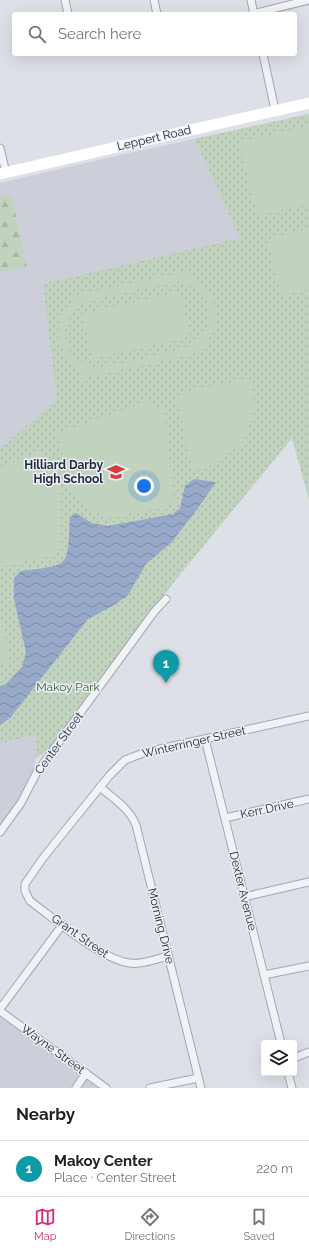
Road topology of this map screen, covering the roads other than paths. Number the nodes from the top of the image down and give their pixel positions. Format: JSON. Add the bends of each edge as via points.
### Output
{"nodes":[{"id":1,"x":65,"y":0,"type":"edge"},
{"id":2,"x":154,"y":0,"type":"edge"},
{"id":3,"x":251,"y":0,"type":"edge"},
{"id":4,"x":309,"y":0,"type":"edge"},
{"id":5,"x":68,"y":12,"type":"edge"},
{"id":6,"x":157,"y":12,"type":"edge"},
{"id":7,"x":253,"y":12,"type":"edge"},
{"id":8,"x":261,"y":12,"type":"edge"},
{"id":9,"x":263,"y":56,"type":"edge"},
{"id":10,"x":309,"y":103,"type":"edge"},
{"id":11,"x":275,"y":110,"type":"junction"},
{"id":12,"x":0,"y":148,"type":"edge"},
{"id":13,"x":3,"y":174,"type":"edge"},
{"id":14,"x":166,"y":599,"type":"dead end"},
{"id":15,"x":309,"y":716,"type":"edge"},
{"id":16,"x":205,"y":739,"type":"junction"},
{"id":17,"x":100,"y":787,"type":"junction"},
{"id":18,"x":309,"y":799,"type":"edge"},
{"id":19,"x":225,"y":818,"type":"junction"},
{"id":20,"x":0,"y":832,"type":"edge"},
{"id":21,"x":309,"y":882,"type":"edge"},
{"id":22,"x":25,"y":891,"type":"joint"},
{"id":23,"x":244,"y":897,"type":"junction"},
{"id":24,"x":63,"y":924,"type":"junction"},
{"id":25,"x":168,"y":956,"type":"junction"},
{"id":26,"x":309,"y":966,"type":"edge"},
{"id":27,"x":264,"y":975,"type":"junction"},
{"id":28,"x":0,"y":1010,"type":"edge"},
{"id":29,"x":280,"y":1040,"type":"edge"},
{"id":30,"x":309,"y":1052,"type":"edge"},
{"id":31,"x":297,"y":1057,"type":"edge"},
{"id":32,"x":86,"y":1073,"type":"junction"},
{"id":33,"x":289,"y":1076,"type":"edge"},
{"id":34,"x":198,"y":1078,"type":"junction"},
{"id":35,"x":76,"y":1088,"type":"edge"},
{"id":36,"x":106,"y":1088,"type":"edge"},
{"id":37,"x":150,"y":1088,"type":"edge"},
{"id":38,"x":201,"y":1088,"type":"edge"},
{"id":39,"x":292,"y":1088,"type":"edge"}],
"edges":[{"from":1,"to":5,"type":"street"},
{"from":2,"to":6,"type":"street"},
{"from":3,"to":7,"type":"street"},
{"from":4,"to":8,"type":"street"},
{"from":9,"to":11,"type":"street"},
{"from":10,"to":11,"type":"main road","name":"Leppert Road"},
{"from":11,"to":13,"type":"main road","name":"Leppert Road"},
{"from":12,"to":13,"type":"street"},
{"from":14,"to":20,"type":"street","name":"Center Street","via":[[37,772],[21,803]]},
{"from":15,"to":16,"type":"street","name":"Winterringer Street"},
{"from":16,"to":17,"type":"street","name":"Winterringer Street","via":[[146,752],[125,760]]},
{"from":16,"to":19,"type":"street","name":"Dexter Avenue"},
{"from":17,"to":22,"type":"street","name":"Winterringer Street","via":[[29,878],[25,884]]},
{"from":17,"to":25,"type":"street","name":"Morning Drive","via":[[127,809],[136,825]]},
{"from":18,"to":19,"type":"street","name":"Kerr Drive"},
{"from":19,"to":23,"type":"street","name":"Dexter Avenue"},
{"from":21,"to":23,"type":"street"},
{"from":22,"to":24,"type":"street","name":"Grant Street","via":[[30,901]]},
{"from":23,"to":27,"type":"street","name":"Dexter Avenue"},
{"from":24,"to":25,"type":"street","name":"Grant Street","via":[[111,958],[130,963]]},
{"from":24,"to":28,"type":"street"},
{"from":25,"to":34,"type":"street","name":"Morning Drive"},
{"from":26,"to":27,"type":"street"},
{"from":27,"to":29,"type":"street","name":"Dexter Avenue"},
{"from":28,"to":32,"type":"street","name":"Wayne Street"},
{"from":30,"to":31,"type":"street"},
{"from":32,"to":35,"type":"street"},
{"from":32,"to":36,"type":"street","name":"Wayne Street"},
{"from":33,"to":39,"type":"street"},
{"from":34,"to":37,"type":"street"},
{"from":34,"to":38,"type":"street","name":"Morning Drive"}]}
